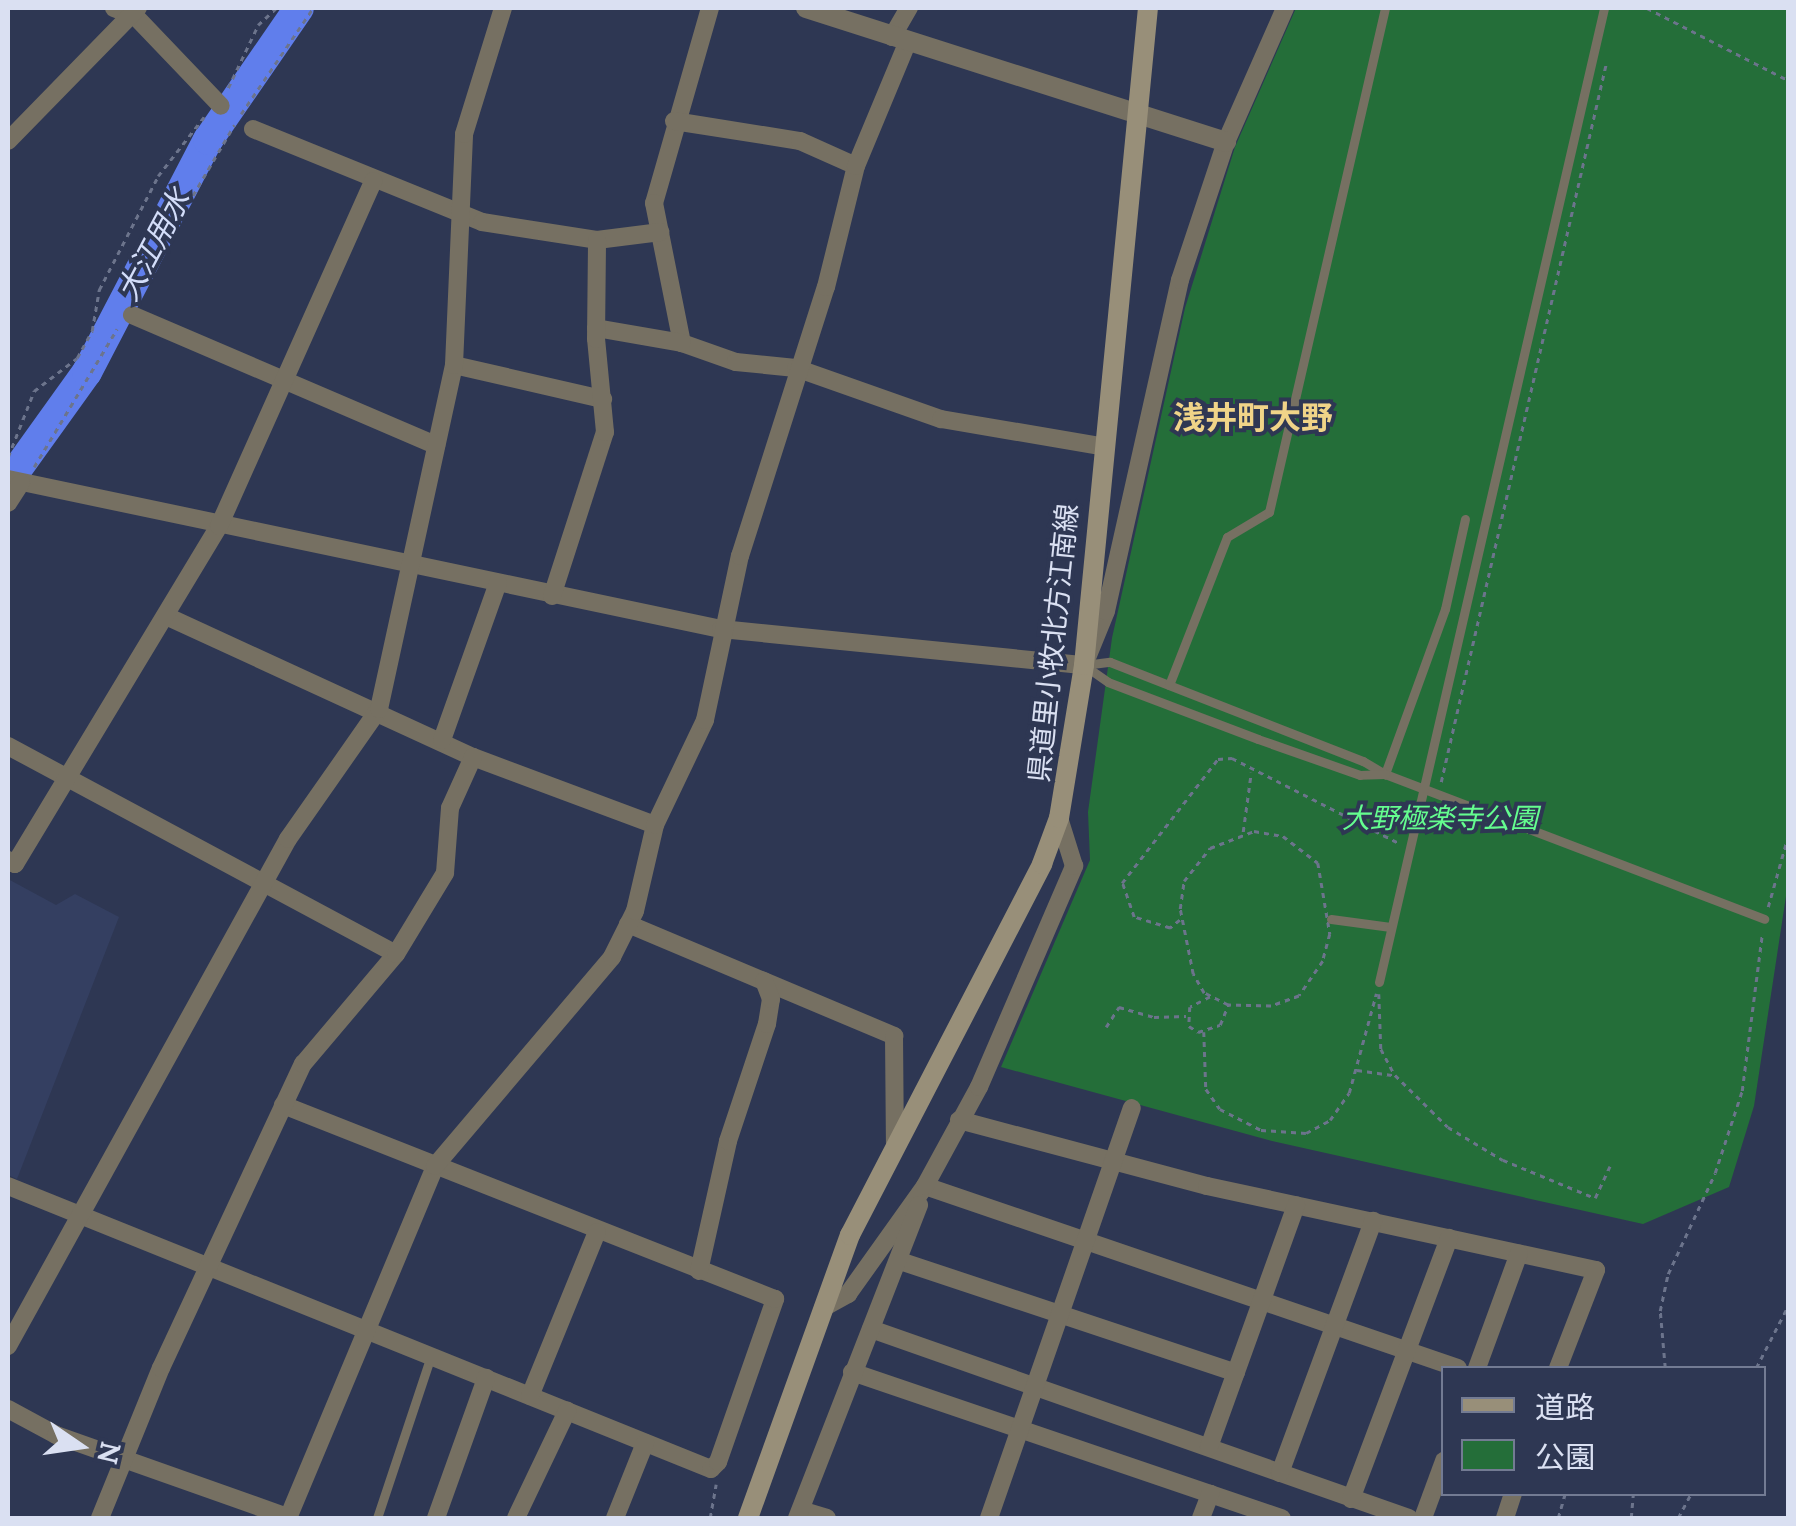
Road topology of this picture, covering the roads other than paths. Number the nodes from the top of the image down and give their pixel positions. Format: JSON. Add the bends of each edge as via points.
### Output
{"nodes":[{"id":1,"x":114,"y":8,"type":"edge"},
{"id":2,"x":503,"y":8,"type":"edge"},
{"id":3,"x":710,"y":8,"type":"edge"},
{"id":4,"x":806,"y":8,"type":"edge"},
{"id":5,"x":908,"y":8,"type":"edge"},
{"id":6,"x":1148,"y":8,"type":"edge"},
{"id":7,"x":1286,"y":8,"type":"edge"},
{"id":8,"x":1385,"y":8,"type":"edge"},
{"id":9,"x":1604,"y":8,"type":"edge"},
{"id":10,"x":137,"y":12,"type":"edge"},
{"id":11,"x":900,"y":40,"type":"junction"},
{"id":12,"x":219,"y":104,"type":"road end"},
{"id":13,"x":1136,"y":108,"type":"junction"},
{"id":14,"x":674,"y":121,"type":"junction"},
{"id":15,"x":254,"y":129,"type":"dead end"},
{"id":16,"x":8,"y":141,"type":"edge"},
{"id":17,"x":1226,"y":142,"type":"junction"},
{"id":18,"x":856,"y":166,"type":"junction"},
{"id":19,"x":373,"y":181,"type":"junction"},
{"id":20,"x":460,"y":213,"type":"junction"},
{"id":21,"x":660,"y":232,"type":"junction"},
{"id":22,"x":598,"y":240,"type":"junction"},
{"id":23,"x":126,"y":316,"type":"road end"},
{"id":24,"x":596,"y":328,"type":"junction"},
{"id":25,"x":682,"y":343,"type":"junction"},
{"id":26,"x":454,"y":365,"type":"junction"},
{"id":27,"x":796,"y":368,"type":"junction"},
{"id":28,"x":282,"y":380,"type":"junction"},
{"id":29,"x":603,"y":399,"type":"junction"},
{"id":30,"x":436,"y":446,"type":"junction"},
{"id":31,"x":1100,"y":446,"type":"junction"},
{"id":32,"x":16,"y":481,"type":"edge"},
{"id":33,"x":8,"y":503,"type":"edge"},
{"id":34,"x":1465,"y":519,"type":"dead end"},
{"id":35,"x":219,"y":526,"type":"junction"},
{"id":36,"x":412,"y":564,"type":"junction"},
{"id":37,"x":498,"y":583,"type":"junction"},
{"id":38,"x":552,"y":596,"type":"junction"},
{"id":39,"x":166,"y":616,"type":"junction"},
{"id":40,"x":721,"y":629,"type":"junction"},
{"id":41,"x":1084,"y":665,"type":"junction"},
{"id":42,"x":1169,"y":684,"type":"junction"},
{"id":43,"x":380,"y":709,"type":"junction"},
{"id":44,"x":442,"y":740,"type":"junction"},
{"id":45,"x":8,"y":746,"type":"edge"},
{"id":46,"x":473,"y":757,"type":"junction"},
{"id":47,"x":1385,"y":774,"type":"junction"},
{"id":48,"x":65,"y":776,"type":"junction"},
{"id":49,"x":1424,"y":788,"type":"junction"},
{"id":50,"x":1059,"y":818,"type":"junction"},
{"id":51,"x":655,"y":825,"type":"junction"},
{"id":52,"x":8,"y":860,"type":"edge"},
{"id":53,"x":262,"y":884,"type":"junction"},
{"id":54,"x":1330,"y":919,"type":"road end"},
{"id":55,"x":1764,"y":919,"type":"road end"},
{"id":56,"x":628,"y":924,"type":"junction"},
{"id":57,"x":1390,"y":927,"type":"junction"},
{"id":58,"x":396,"y":954,"type":"junction"},
{"id":59,"x":764,"y":981,"type":"junction"},
{"id":60,"x":1379,"y":982,"type":"road end"},
{"id":61,"x":283,"y":1105,"type":"junction"},
{"id":62,"x":1132,"y":1108,"type":"dead end"},
{"id":63,"x":959,"y":1120,"type":"junction"},
{"id":64,"x":895,"y":1143,"type":"junction"},
{"id":65,"x":1113,"y":1161,"type":"junction"},
{"id":66,"x":435,"y":1166,"type":"junction"},
{"id":67,"x":8,"y":1186,"type":"edge"},
{"id":68,"x":925,"y":1186,"type":"junction"},
{"id":69,"x":1296,"y":1205,"type":"junction"},
{"id":70,"x":79,"y":1216,"type":"junction"},
{"id":71,"x":1373,"y":1222,"type":"junction"},
{"id":72,"x":597,"y":1232,"type":"junction"},
{"id":73,"x":1449,"y":1238,"type":"junction"},
{"id":74,"x":1085,"y":1241,"type":"junction"},
{"id":75,"x":1518,"y":1253,"type":"junction"},
{"id":76,"x":900,"y":1261,"type":"junction"},
{"id":77,"x":206,"y":1268,"type":"junction"},
{"id":78,"x":699,"y":1271,"type":"junction"},
{"id":79,"x":1261,"y":1301,"type":"junction"},
{"id":80,"x":823,"y":1308,"type":"junction"},
{"id":81,"x":1060,"y":1314,"type":"junction"},
{"id":82,"x":1334,"y":1326,"type":"junction"},
{"id":83,"x":871,"y":1328,"type":"junction"},
{"id":84,"x":364,"y":1329,"type":"junction"},
{"id":85,"x":8,"y":1346,"type":"edge"},
{"id":86,"x":1407,"y":1351,"type":"junction"},
{"id":87,"x":431,"y":1356,"type":"junction"},
{"id":88,"x":1452,"y":1366,"type":"edge"},
{"id":89,"x":1478,"y":1366,"type":"edge"},
{"id":90,"x":1559,"y":1366,"type":"edge"},
{"id":91,"x":852,"y":1372,"type":"junction"},
{"id":92,"x":1236,"y":1373,"type":"junction"},
{"id":93,"x":486,"y":1378,"type":"junction"},
{"id":94,"x":1035,"y":1386,"type":"junction"},
{"id":95,"x":530,"y":1396,"type":"junction"},
{"id":96,"x":8,"y":1409,"type":"edge"},
{"id":97,"x":566,"y":1411,"type":"junction"},
{"id":98,"x":1021,"y":1428,"type":"junction"},
{"id":99,"x":645,"y":1442,"type":"junction"},
{"id":100,"x":1209,"y":1447,"type":"junction"},
{"id":101,"x":124,"y":1461,"type":"junction"},
{"id":102,"x":1441,"y":1469,"type":"edge"},
{"id":103,"x":1280,"y":1474,"type":"junction"},
{"id":104,"x":1210,"y":1494,"type":"junction"},
{"id":105,"x":1352,"y":1499,"type":"junction"},
{"id":106,"x":799,"y":1514,"type":"edge"},
{"id":107,"x":100,"y":1518,"type":"edge"},
{"id":108,"x":288,"y":1518,"type":"edge"},
{"id":109,"x":377,"y":1518,"type":"edge"},
{"id":110,"x":436,"y":1518,"type":"edge"},
{"id":111,"x":516,"y":1518,"type":"edge"},
{"id":112,"x":615,"y":1518,"type":"edge"},
{"id":113,"x":748,"y":1518,"type":"edge"},
{"id":114,"x":827,"y":1518,"type":"edge"},
{"id":115,"x":989,"y":1518,"type":"edge"},
{"id":116,"x":1201,"y":1518,"type":"edge"},
{"id":117,"x":1282,"y":1518,"type":"edge"},
{"id":118,"x":1409,"y":1518,"type":"edge"},
{"id":119,"x":1423,"y":1518,"type":"edge"}],
"edges":[{"from":1,"to":10,"type":"street"},
{"from":2,"to":20,"type":"street","via":[[470,105]]},
{"from":3,"to":14,"type":"street"},
{"from":4,"to":11,"type":"street"},
{"from":5,"to":11,"type":"street"},
{"from":6,"to":13,"type":"main road","name":"県道里小牧北方江南線"},
{"from":7,"to":17,"type":"street"},
{"from":8,"to":42,"type":"lane","via":[[1269,512],[1227,537]]},
{"from":9,"to":49,"type":"lane"},
{"from":10,"to":12,"type":"street"},
{"from":10,"to":16,"type":"street"},
{"from":11,"to":13,"type":"street"},
{"from":11,"to":18,"type":"street"},
{"from":13,"to":17,"type":"street"},
{"from":13,"to":31,"type":"main road","name":"県道里小牧北方江南線"},
{"from":14,"to":18,"type":"street","via":[[800,141]]},
{"from":14,"to":21,"type":"street","via":[[654,202]]},
{"from":15,"to":19,"type":"street"},
{"from":17,"to":41,"type":"street","via":[[1166,328],[1106,611]]},
{"from":18,"to":27,"type":"street","via":[[826,287]]},
{"from":19,"to":20,"type":"street"},
{"from":19,"to":28,"type":"street"},
{"from":20,"to":22,"type":"street","via":[[535,234]]},
{"from":20,"to":26,"type":"street"},
{"from":21,"to":22,"type":"street"},
{"from":21,"to":25,"type":"street"},
{"from":22,"to":24,"type":"street"},
{"from":23,"to":28,"type":"street"},
{"from":24,"to":25,"type":"street"},
{"from":24,"to":29,"type":"street"},
{"from":25,"to":27,"type":"street","via":[[736,362]]},
{"from":26,"to":29,"type":"street"},
{"from":26,"to":30,"type":"street"},
{"from":27,"to":31,"type":"street","via":[[956,423]]},
{"from":27,"to":40,"type":"street"},
{"from":28,"to":30,"type":"street"},
{"from":28,"to":35,"type":"street"},
{"from":29,"to":38,"type":"street","via":[[606,432]]},
{"from":30,"to":36,"type":"street"},
{"from":31,"to":41,"type":"main road","name":"県道里小牧北方江南線"},
{"from":32,"to":33,"type":"street"},
{"from":32,"to":35,"type":"street"},
{"from":34,"to":47,"type":"lane","via":[[1445,608]]},
{"from":35,"to":36,"type":"street"},
{"from":35,"to":39,"type":"street"},
{"from":36,"to":37,"type":"street"},
{"from":36,"to":43,"type":"street"},
{"from":37,"to":38,"type":"street"},
{"from":37,"to":44,"type":"street"},
{"from":38,"to":40,"type":"street"},
{"from":39,"to":43,"type":"street"},
{"from":39,"to":48,"type":"street"},
{"from":40,"to":41,"type":"street"},
{"from":40,"to":51,"type":"street","via":[[706,720]]},
{"from":41,"to":42,"type":"lane","via":[[1110,662]]},
{"from":41,"to":47,"type":"lane","via":[[1108,682],[1258,739],[1360,775]]},
{"from":41,"to":50,"type":"main road","name":"県道里小牧北方江南線"},
{"from":42,"to":47,"type":"lane"},
{"from":43,"to":44,"type":"street"},
{"from":43,"to":53,"type":"street","via":[[318,791]]},
{"from":44,"to":46,"type":"street"},
{"from":45,"to":48,"type":"street"},
{"from":46,"to":51,"type":"street"},
{"from":46,"to":58,"type":"street","via":[[450,808],[445,872]]},
{"from":47,"to":49,"type":"lane"},
{"from":48,"to":52,"type":"street","via":[[14,864]]},
{"from":48,"to":53,"type":"street"},
{"from":49,"to":55,"type":"lane"},
{"from":49,"to":57,"type":"lane"},
{"from":50,"to":63,"type":"street","via":[[1074,866]]},
{"from":50,"to":64,"type":"main road","name":"県道里小牧北方江南線","via":[[1012,924]]},
{"from":51,"to":56,"type":"street"},
{"from":53,"to":58,"type":"street"},
{"from":53,"to":70,"type":"street"},
{"from":54,"to":57,"type":"lane"},
{"from":56,"to":59,"type":"street"},
{"from":56,"to":66,"type":"street","via":[[612,957]]},
{"from":57,"to":60,"type":"lane"},
{"from":58,"to":61,"type":"street","via":[[303,1064]]},
{"from":59,"to":64,"type":"street","via":[[894,1036]]},
{"from":59,"to":78,"type":"street","via":[[771,999],[767,1024],[728,1142]]},
{"from":61,"to":66,"type":"street"},
{"from":61,"to":77,"type":"street"},
{"from":62,"to":65,"type":"street"},
{"from":63,"to":65,"type":"street"},
{"from":63,"to":68,"type":"street"},
{"from":64,"to":80,"type":"main road","name":"県道里小牧北方江南線"},
{"from":65,"to":69,"type":"street"},
{"from":65,"to":74,"type":"street"},
{"from":66,"to":72,"type":"street"},
{"from":66,"to":84,"type":"street"},
{"from":67,"to":70,"type":"street"},
{"from":68,"to":74,"type":"street"},
{"from":68,"to":76,"type":"street"},
{"from":68,"to":80,"type":"street","via":[[848,1294]]},
{"from":69,"to":71,"type":"street"},
{"from":69,"to":79,"type":"street"},
{"from":70,"to":77,"type":"street"},
{"from":70,"to":85,"type":"street"},
{"from":71,"to":73,"type":"street"},
{"from":71,"to":82,"type":"street"},
{"from":72,"to":78,"type":"street"},
{"from":72,"to":95,"type":"street"},
{"from":73,"to":75,"type":"street"},
{"from":73,"to":86,"type":"street"},
{"from":74,"to":79,"type":"street"},
{"from":74,"to":81,"type":"street"},
{"from":75,"to":89,"type":"street"},
{"from":75,"to":90,"type":"street","via":[[1596,1270]]},
{"from":76,"to":81,"type":"street"},
{"from":76,"to":83,"type":"street"},
{"from":77,"to":84,"type":"street"},
{"from":77,"to":101,"type":"street"},
{"from":78,"to":99,"type":"street","via":[[774,1299],[711,1469]]},
{"from":79,"to":82,"type":"street"},
{"from":79,"to":92,"type":"street"},
{"from":80,"to":113,"type":"main road","name":"県道里小牧北方江南線"},
{"from":81,"to":92,"type":"street"},
{"from":81,"to":94,"type":"street"},
{"from":82,"to":86,"type":"street"},
{"from":82,"to":103,"type":"street"},
{"from":83,"to":91,"type":"street"},
{"from":83,"to":94,"type":"street"},
{"from":84,"to":87,"type":"street"},
{"from":84,"to":108,"type":"street"},
{"from":86,"to":88,"type":"street"},
{"from":86,"to":105,"type":"street"},
{"from":87,"to":93,"type":"street"},
{"from":87,"to":109,"type":"lane"},
{"from":91,"to":98,"type":"street"},
{"from":91,"to":106,"type":"street"},
{"from":92,"to":100,"type":"street"},
{"from":93,"to":95,"type":"street"},
{"from":93,"to":110,"type":"street"},
{"from":94,"to":98,"type":"street"},
{"from":94,"to":100,"type":"street"},
{"from":95,"to":97,"type":"street"},
{"from":96,"to":101,"type":"street"},
{"from":97,"to":99,"type":"street"},
{"from":97,"to":111,"type":"street"},
{"from":98,"to":104,"type":"street"},
{"from":98,"to":115,"type":"street"},
{"from":99,"to":112,"type":"street"},
{"from":100,"to":103,"type":"street"},
{"from":101,"to":107,"type":"street"},
{"from":101,"to":108,"type":"street"},
{"from":102,"to":119,"type":"street"},
{"from":103,"to":105,"type":"street"},
{"from":104,"to":116,"type":"street"},
{"from":104,"to":117,"type":"street"},
{"from":105,"to":118,"type":"street"},
{"from":106,"to":114,"type":"street"}]}
